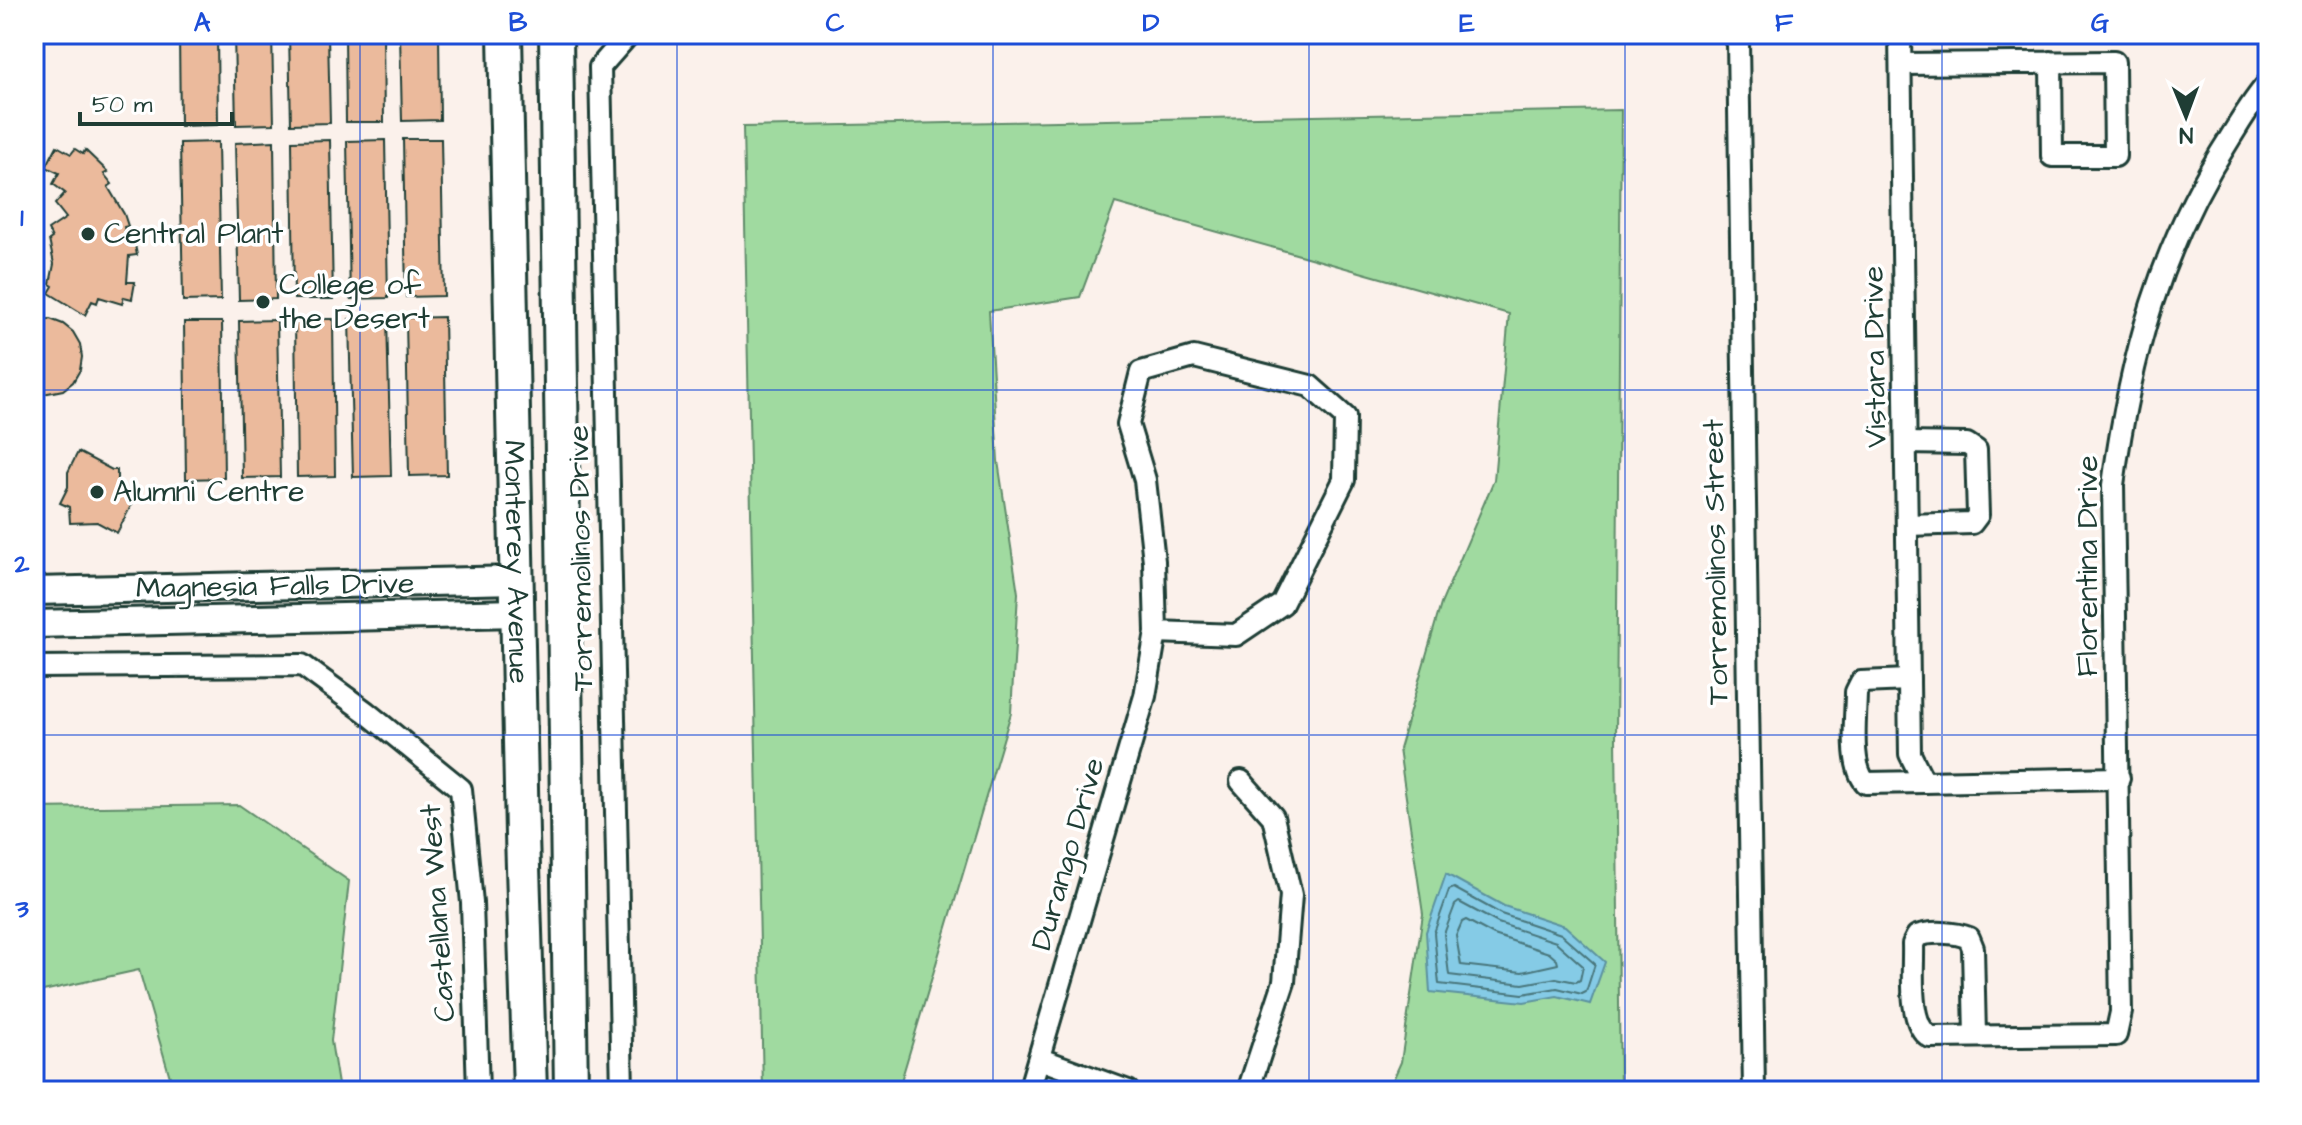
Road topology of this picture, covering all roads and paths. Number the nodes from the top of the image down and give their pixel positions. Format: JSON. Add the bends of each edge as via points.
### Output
{"nodes":[{"id":1,"x":505,"y":34,"type":"edge"},
{"id":2,"x":556,"y":34,"type":"edge"},
{"id":3,"x":629,"y":34,"type":"edge"},
{"id":4,"x":1732,"y":34,"type":"edge"},
{"id":5,"x":1900,"y":34,"type":"edge"},
{"id":6,"x":2051,"y":62,"type":"junction"},
{"id":7,"x":1901,"y":64,"type":"junction"},
{"id":8,"x":2268,"y":83,"type":"edge"},
{"id":9,"x":1906,"y":443,"type":"junction"},
{"id":10,"x":1907,"y":525,"type":"junction"},
{"id":11,"x":517,"y":580,"type":"junction"},
{"id":12,"x":34,"y":591,"type":"edge"},
{"id":13,"x":518,"y":613,"type":"junction"},
{"id":14,"x":34,"y":624,"type":"edge"},
{"id":15,"x":1156,"y":632,"type":"junction"},
{"id":16,"x":34,"y":667,"type":"edge"},
{"id":17,"x":1909,"y":680,"type":"junction"},
{"id":18,"x":2119,"y":778,"type":"junction"},
{"id":19,"x":1241,"y":781,"type":"dead end"},
{"id":20,"x":1924,"y":782,"type":"junction"},
{"id":21,"x":568,"y":954,"type":"junction"},
{"id":22,"x":1975,"y":1036,"type":"junction"},
{"id":23,"x":1040,"y":1059,"type":"junction"},
{"id":24,"x":478,"y":1091,"type":"edge"},
{"id":25,"x":530,"y":1091,"type":"edge"},
{"id":26,"x":571,"y":1091,"type":"edge"},
{"id":27,"x":622,"y":1091,"type":"edge"},
{"id":28,"x":1029,"y":1091,"type":"edge"},
{"id":29,"x":1128,"y":1091,"type":"edge"},
{"id":30,"x":1248,"y":1091,"type":"edge"},
{"id":31,"x":1754,"y":1091,"type":"edge"}],
"edges":[{"from":1,"to":11,"type":"main road","name":"Monterey Avenue"},
{"from":2,"to":21,"type":"main road","name":"Monterey Avenue"},
{"from":3,"to":27,"type":"street","name":"Torremolinos Drive","via":[[600,67]]},
{"from":4,"to":31,"type":"street","name":"Torremolinos Street","via":[[1738,42]]},
{"from":5,"to":7,"type":"street","name":"Vistara Drive"},
{"from":6,"to":6,"type":"street","via":[[2114,62],[2115,156],[2052,156]]},
{"from":6,"to":7,"type":"street"},
{"from":7,"to":9,"type":"street","name":"Vistara Drive"},
{"from":8,"to":18,"type":"street","name":"Florentina Drive","via":[[2211,167],[2173,244],[2145,321],[2123,409],[2113,485]]},
{"from":9,"to":10,"type":"street","name":"Vistara Drive"},
{"from":9,"to":10,"type":"street","via":[[1967,444],[1976,450],[1978,515],[1972,523]]},
{"from":10,"to":17,"type":"street","name":"Vistara Drive"},
{"from":11,"to":12,"type":"street","name":"Magnesia Falls Drive"},
{"from":11,"to":13,"type":"main road","name":"Monterey Avenue"},
{"from":11,"to":21,"type":"main road","via":[[527,583],[536,613],[542,847],[548,898]]},
{"from":13,"to":14,"type":"street","name":"Magnesia Falls Drive"},
{"from":13,"to":25,"type":"main road","name":"Monterey Avenue"},
{"from":15,"to":15,"type":"street","name":"Durango Drive","via":[[1236,635],[1282,604],[1344,480],[1345,417],[1310,386],[1194,357],[1141,372],[1128,424],[1145,480]]},
{"from":15,"to":23,"type":"street","name":"Durango Drive","via":[[1145,696]]},
{"from":16,"to":24,"type":"street","name":"Castellana West","via":[[302,665],[461,789],[472,903]]},
{"from":17,"to":20,"type":"street","name":"Vistara Drive","via":[[1910,754]]},
{"from":17,"to":20,"type":"street","via":[[1861,682],[1856,692],[1856,760],[1866,783]]},
{"from":18,"to":20,"type":"street"},
{"from":18,"to":22,"type":"street","name":"Florentina Drive","via":[[2121,1012],[2116,1035]]},
{"from":19,"to":30,"type":"street","via":[[1273,817],[1291,895],[1284,982]]},
{"from":21,"to":26,"type":"main road","name":"Monterey Avenue"},
{"from":22,"to":22,"type":"street","via":[[1930,1037],[1921,1032],[1915,1020],[1917,936],[1969,938]]},
{"from":23,"to":28,"type":"street","name":"Durango Drive"},
{"from":23,"to":29,"type":"street"}]}
